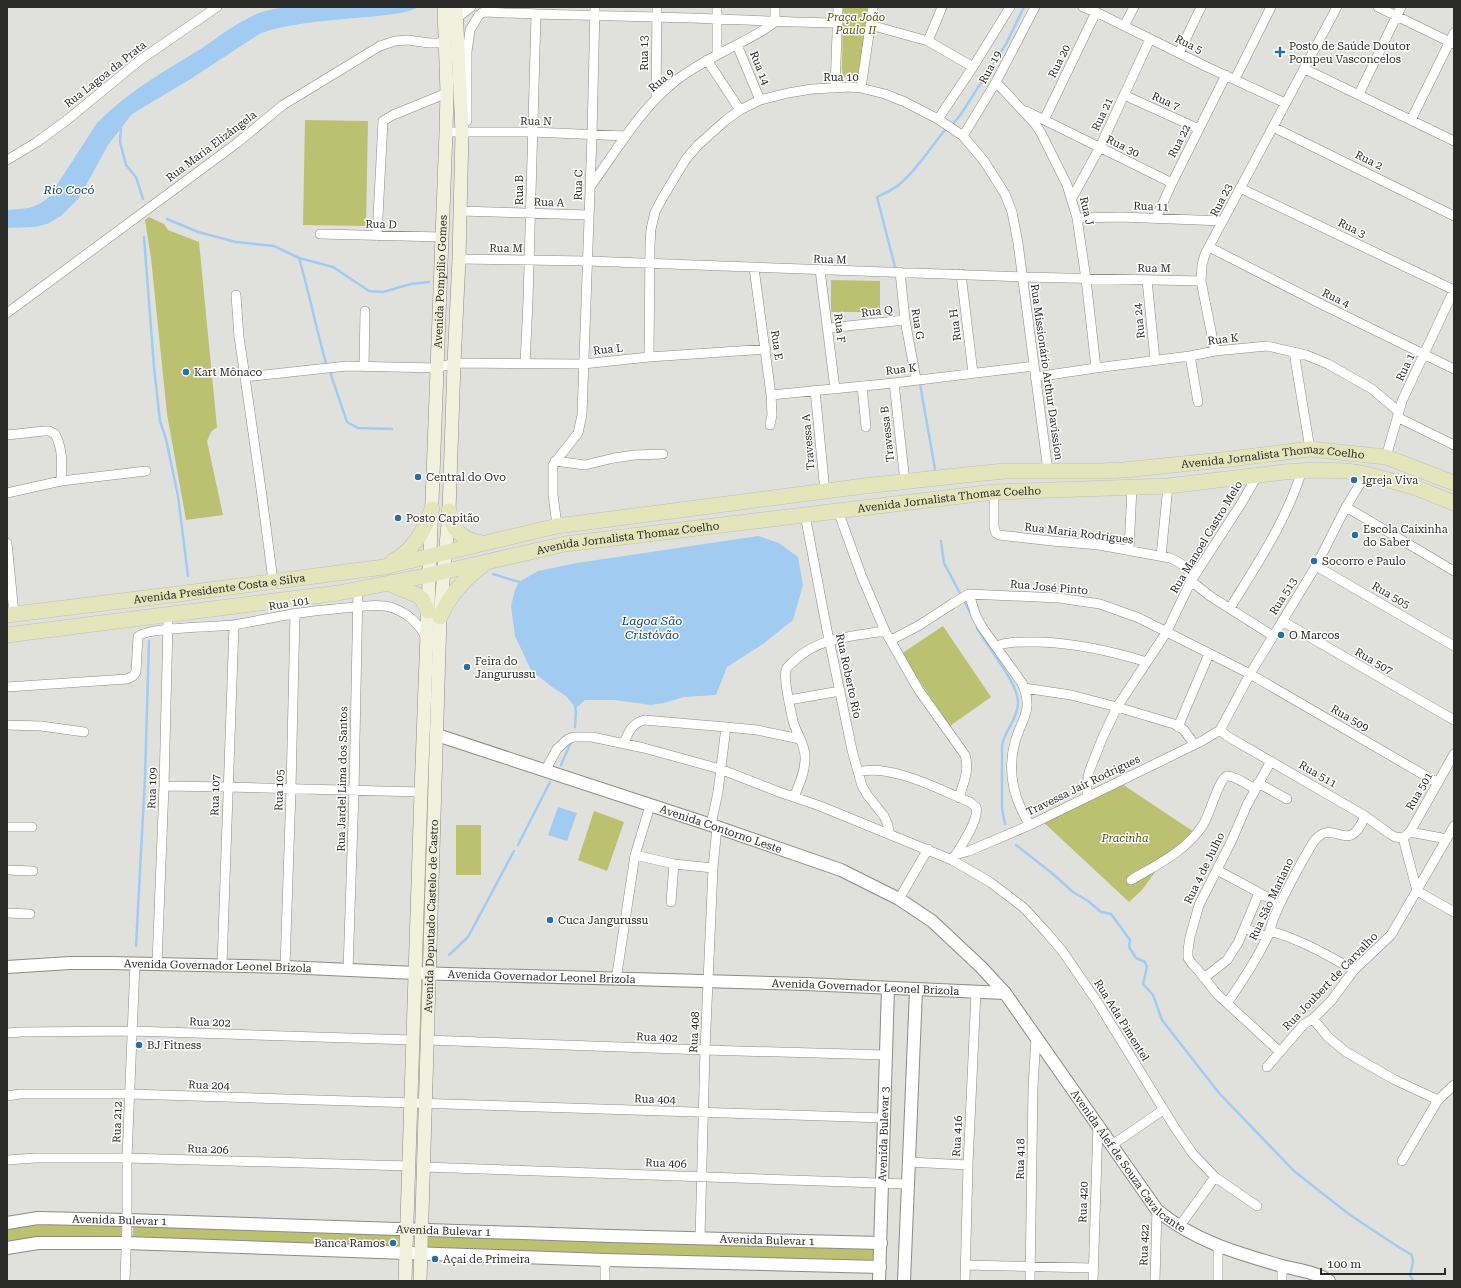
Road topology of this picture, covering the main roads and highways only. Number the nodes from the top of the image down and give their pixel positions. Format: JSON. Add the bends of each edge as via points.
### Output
{"nodes":[{"id":1,"x":452,"y":11,"type":"edge"},
{"id":2,"x":1178,"y":464,"type":"junction"},
{"id":3,"x":1152,"y":466,"type":"junction"},
{"id":4,"x":1454,"y":483,"type":"edge"},
{"id":5,"x":1174,"y":485,"type":"junction"},
{"id":6,"x":1152,"y":486,"type":"junction"},
{"id":7,"x":746,"y":502,"type":"junction"},
{"id":8,"x":1454,"y":503,"type":"edge"},
{"id":9,"x":722,"y":505,"type":"junction"},
{"id":10,"x":432,"y":509,"type":"junction"},
{"id":11,"x":449,"y":511,"type":"junction"},
{"id":12,"x":749,"y":521,"type":"junction"},
{"id":13,"x":725,"y":524,"type":"junction"},
{"id":14,"x":482,"y":543,"type":"junction"},
{"id":15,"x":446,"y":552,"type":"junction"},
{"id":16,"x":430,"y":556,"type":"junction"},
{"id":17,"x":485,"y":563,"type":"junction"},
{"id":18,"x":384,"y":567,"type":"junction"},
{"id":19,"x":444,"y":572,"type":"junction"},
{"id":20,"x":429,"y":575,"type":"junction"},
{"id":21,"x":289,"y":579,"type":"junction"},
{"id":22,"x":390,"y":584,"type":"junction"},
{"id":23,"x":290,"y":599,"type":"junction"},
{"id":24,"x":114,"y":602,"type":"junction"},
{"id":25,"x":14,"y":614,"type":"edge"},
{"id":26,"x":434,"y":614,"type":"junction"},
{"id":27,"x":118,"y":621,"type":"junction"},
{"id":28,"x":23,"y":633,"type":"junction"},
{"id":29,"x":7,"y":635,"type":"edge"},
{"id":30,"x":419,"y":841,"type":"junction"},
{"id":31,"x":434,"y":842,"type":"junction"},
{"id":32,"x":419,"y":860,"type":"junction"},
{"id":33,"x":433,"y":861,"type":"junction"},
{"id":34,"x":404,"y":1281,"type":"edge"},
{"id":35,"x":420,"y":1281,"type":"edge"}],
"edges":[{"from":1,"to":10,"type":"main road","name":"Avenida Pompílio Gomes","via":[[446,43],[446,132]]},
{"from":1,"to":11,"type":"main road","name":"Avenida Pompílio Gomes","via":[[465,132]]},
{"from":2,"to":3,"type":"main road","name":"Avenida Jornalista Thomaz Coelho"},
{"from":2,"to":4,"type":"main road","name":"Avenida Jornalista Thomaz Coelho","via":[[1310,449],[1386,457]]},
{"from":2,"to":5,"type":"main road"},
{"from":3,"to":6,"type":"main road"},
{"from":3,"to":7,"type":"main road","name":"Avenida Jornalista Thomaz Coelho","via":[[1099,471],[982,473]]},
{"from":5,"to":6,"type":"main road","name":"Avenida Jornalista Thomaz Coelho"},
{"from":5,"to":8,"type":"main road","name":"Avenida Jornalista Thomaz Coelho","via":[[1302,470],[1346,471],[1414,487]]},
{"from":6,"to":12,"type":"main road","name":"Avenida Jornalista Thomaz Coelho","via":[[994,492]]},
{"from":7,"to":9,"type":"main road","name":"Avenida Jornalista Thomaz Coelho"},
{"from":7,"to":12,"type":"main road"},
{"from":9,"to":13,"type":"main road"},
{"from":9,"to":14,"type":"main road","name":"Avenida Jornalista Thomaz Coelho","via":[[557,526]]},
{"from":10,"to":16,"type":"main road","name":"Avenida Pompílio Gomes"},
{"from":10,"to":18,"type":"main road","via":[[418,541],[402,556]]},
{"from":11,"to":14,"type":"main road","via":[[451,522],[459,533],[470,540]]},
{"from":11,"to":15,"type":"main road","name":"Avenida Pompílio Gomes"},
{"from":12,"to":13,"type":"main road","name":"Avenida Jornalista Thomaz Coelho"},
{"from":13,"to":17,"type":"main road","name":"Avenida Jornalista Thomaz Coelho","via":[[565,544]]},
{"from":14,"to":15,"type":"main road","name":"Avenida Jornalista Thomaz Coelho"},
{"from":15,"to":16,"type":"main road","name":"Avenida Jornalista Thomaz Coelho"},
{"from":15,"to":19,"type":"main road","name":"Avenida Deputado Castelo de Castro"},
{"from":16,"to":18,"type":"main road","name":"Avenida Presidente Costa e Silva"},
{"from":16,"to":20,"type":"main road","name":"Avenida Deputado Castelo de Castro"},
{"from":17,"to":19,"type":"main road","name":"Avenida Jornalista Thomaz Coelho"},
{"from":17,"to":26,"type":"main road","via":[[466,579]]},
{"from":18,"to":21,"type":"main road","name":"Avenida Presidente Costa e Silva"},
{"from":19,"to":20,"type":"main road","name":"Avenida Jornalista Thomaz Coelho"},
{"from":19,"to":26,"type":"main road","name":"Avenida Deputado Castelo de Castro"},
{"from":20,"to":22,"type":"main road","name":"Avenida Presidente Costa e Silva"},
{"from":20,"to":26,"type":"main road","name":"Avenida Deputado Castelo de Castro"},
{"from":21,"to":23,"type":"main road"},
{"from":21,"to":24,"type":"main road","name":"Avenida Presidente Costa e Silva"},
{"from":22,"to":23,"type":"main road","name":"Avenida Presidente Costa e Silva"},
{"from":22,"to":26,"type":"main road","via":[[417,595]]},
{"from":23,"to":27,"type":"main road","name":"Avenida Presidente Costa e Silva"},
{"from":24,"to":25,"type":"main road","name":"Avenida Presidente Costa e Silva"},
{"from":24,"to":27,"type":"main road"},
{"from":25,"to":28,"type":"main road"},
{"from":26,"to":30,"type":"main road","name":"Avenida Deputado Castelo de Castro","via":[[427,642]]},
{"from":26,"to":31,"type":"main road","name":"Avenida Deputado Castelo de Castro","via":[[437,735]]},
{"from":27,"to":28,"type":"main road","name":"Avenida Presidente Costa e Silva"},
{"from":28,"to":29,"type":"main road","name":"Avenida Presidente Costa e Silva"},
{"from":30,"to":31,"type":"main road"},
{"from":30,"to":32,"type":"main road","name":"Avenida Deputado Castelo de Castro"},
{"from":31,"to":33,"type":"main road","name":"Avenida Deputado Castelo de Castro"},
{"from":32,"to":33,"type":"main road"},
{"from":32,"to":34,"type":"main road","name":"Avenida Deputado Castelo de Castro"},
{"from":33,"to":35,"type":"main road","name":"Avenida Deputado Castelo de Castro"}]}
